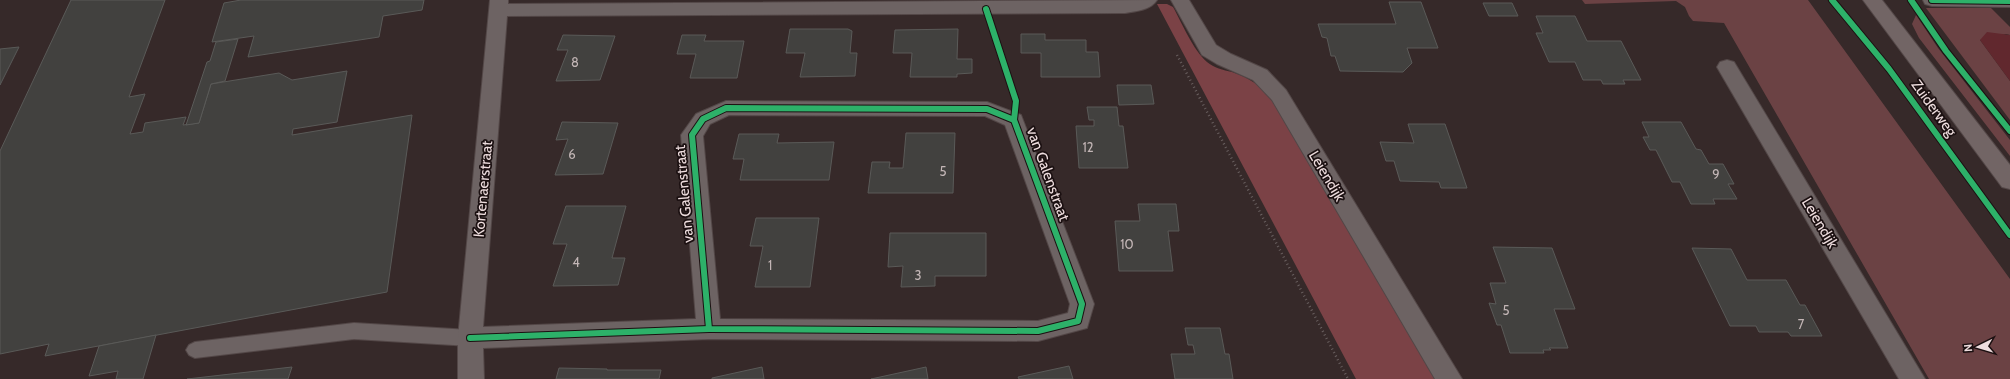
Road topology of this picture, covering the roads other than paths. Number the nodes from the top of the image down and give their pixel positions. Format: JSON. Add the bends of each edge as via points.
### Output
{"nodes":[{"id":1,"x":1148,"y":0,"type":"edge"},
{"id":2,"x":1180,"y":0,"type":"edge"},
{"id":3,"x":1872,"y":0,"type":"edge"},
{"id":4,"x":1932,"y":0,"type":"edge"},
{"id":5,"x":2010,"y":1,"type":"edge"},
{"id":6,"x":499,"y":5,"type":"edge"},
{"id":7,"x":1727,"y":68,"type":"dead end"},
{"id":8,"x":2010,"y":181,"type":"edge"},
{"id":9,"x":709,"y":330,"type":"junction"},
{"id":10,"x":470,"y":338,"type":"junction"},
{"id":11,"x":195,"y":350,"type":"dead end"},
{"id":12,"x":471,"y":379,"type":"edge"},
{"id":13,"x":1448,"y":379,"type":"edge"},
{"id":14,"x":1912,"y":379,"type":"edge"}],
"edges":[{"from":1,"to":6,"type":"street","via":[[1137,5],[1117,8]]},
{"from":2,"to":13,"type":"street","name":"Leiendijk","via":[[1209,50],[1260,75],[1279,95]]},
{"from":3,"to":8,"type":"street","name":"Zuiderweg"},
{"from":4,"to":5,"type":"street"},
{"from":6,"to":10,"type":"street","name":"Kortenaerstraat"},
{"from":7,"to":14,"type":"street","name":"Leiendijk"},
{"from":9,"to":9,"type":"street","name":"van Galenstraat","via":[[692,135],[703,119],[726,108],[987,109],[1014,120],[1082,304],[1078,321],[1038,331]]},
{"from":9,"to":10,"type":"street","name":"van Galenstraat"},
{"from":10,"to":11,"type":"lane","via":[[354,331]]},
{"from":10,"to":12,"type":"street","name":"Kortenaerstraat"}]}
